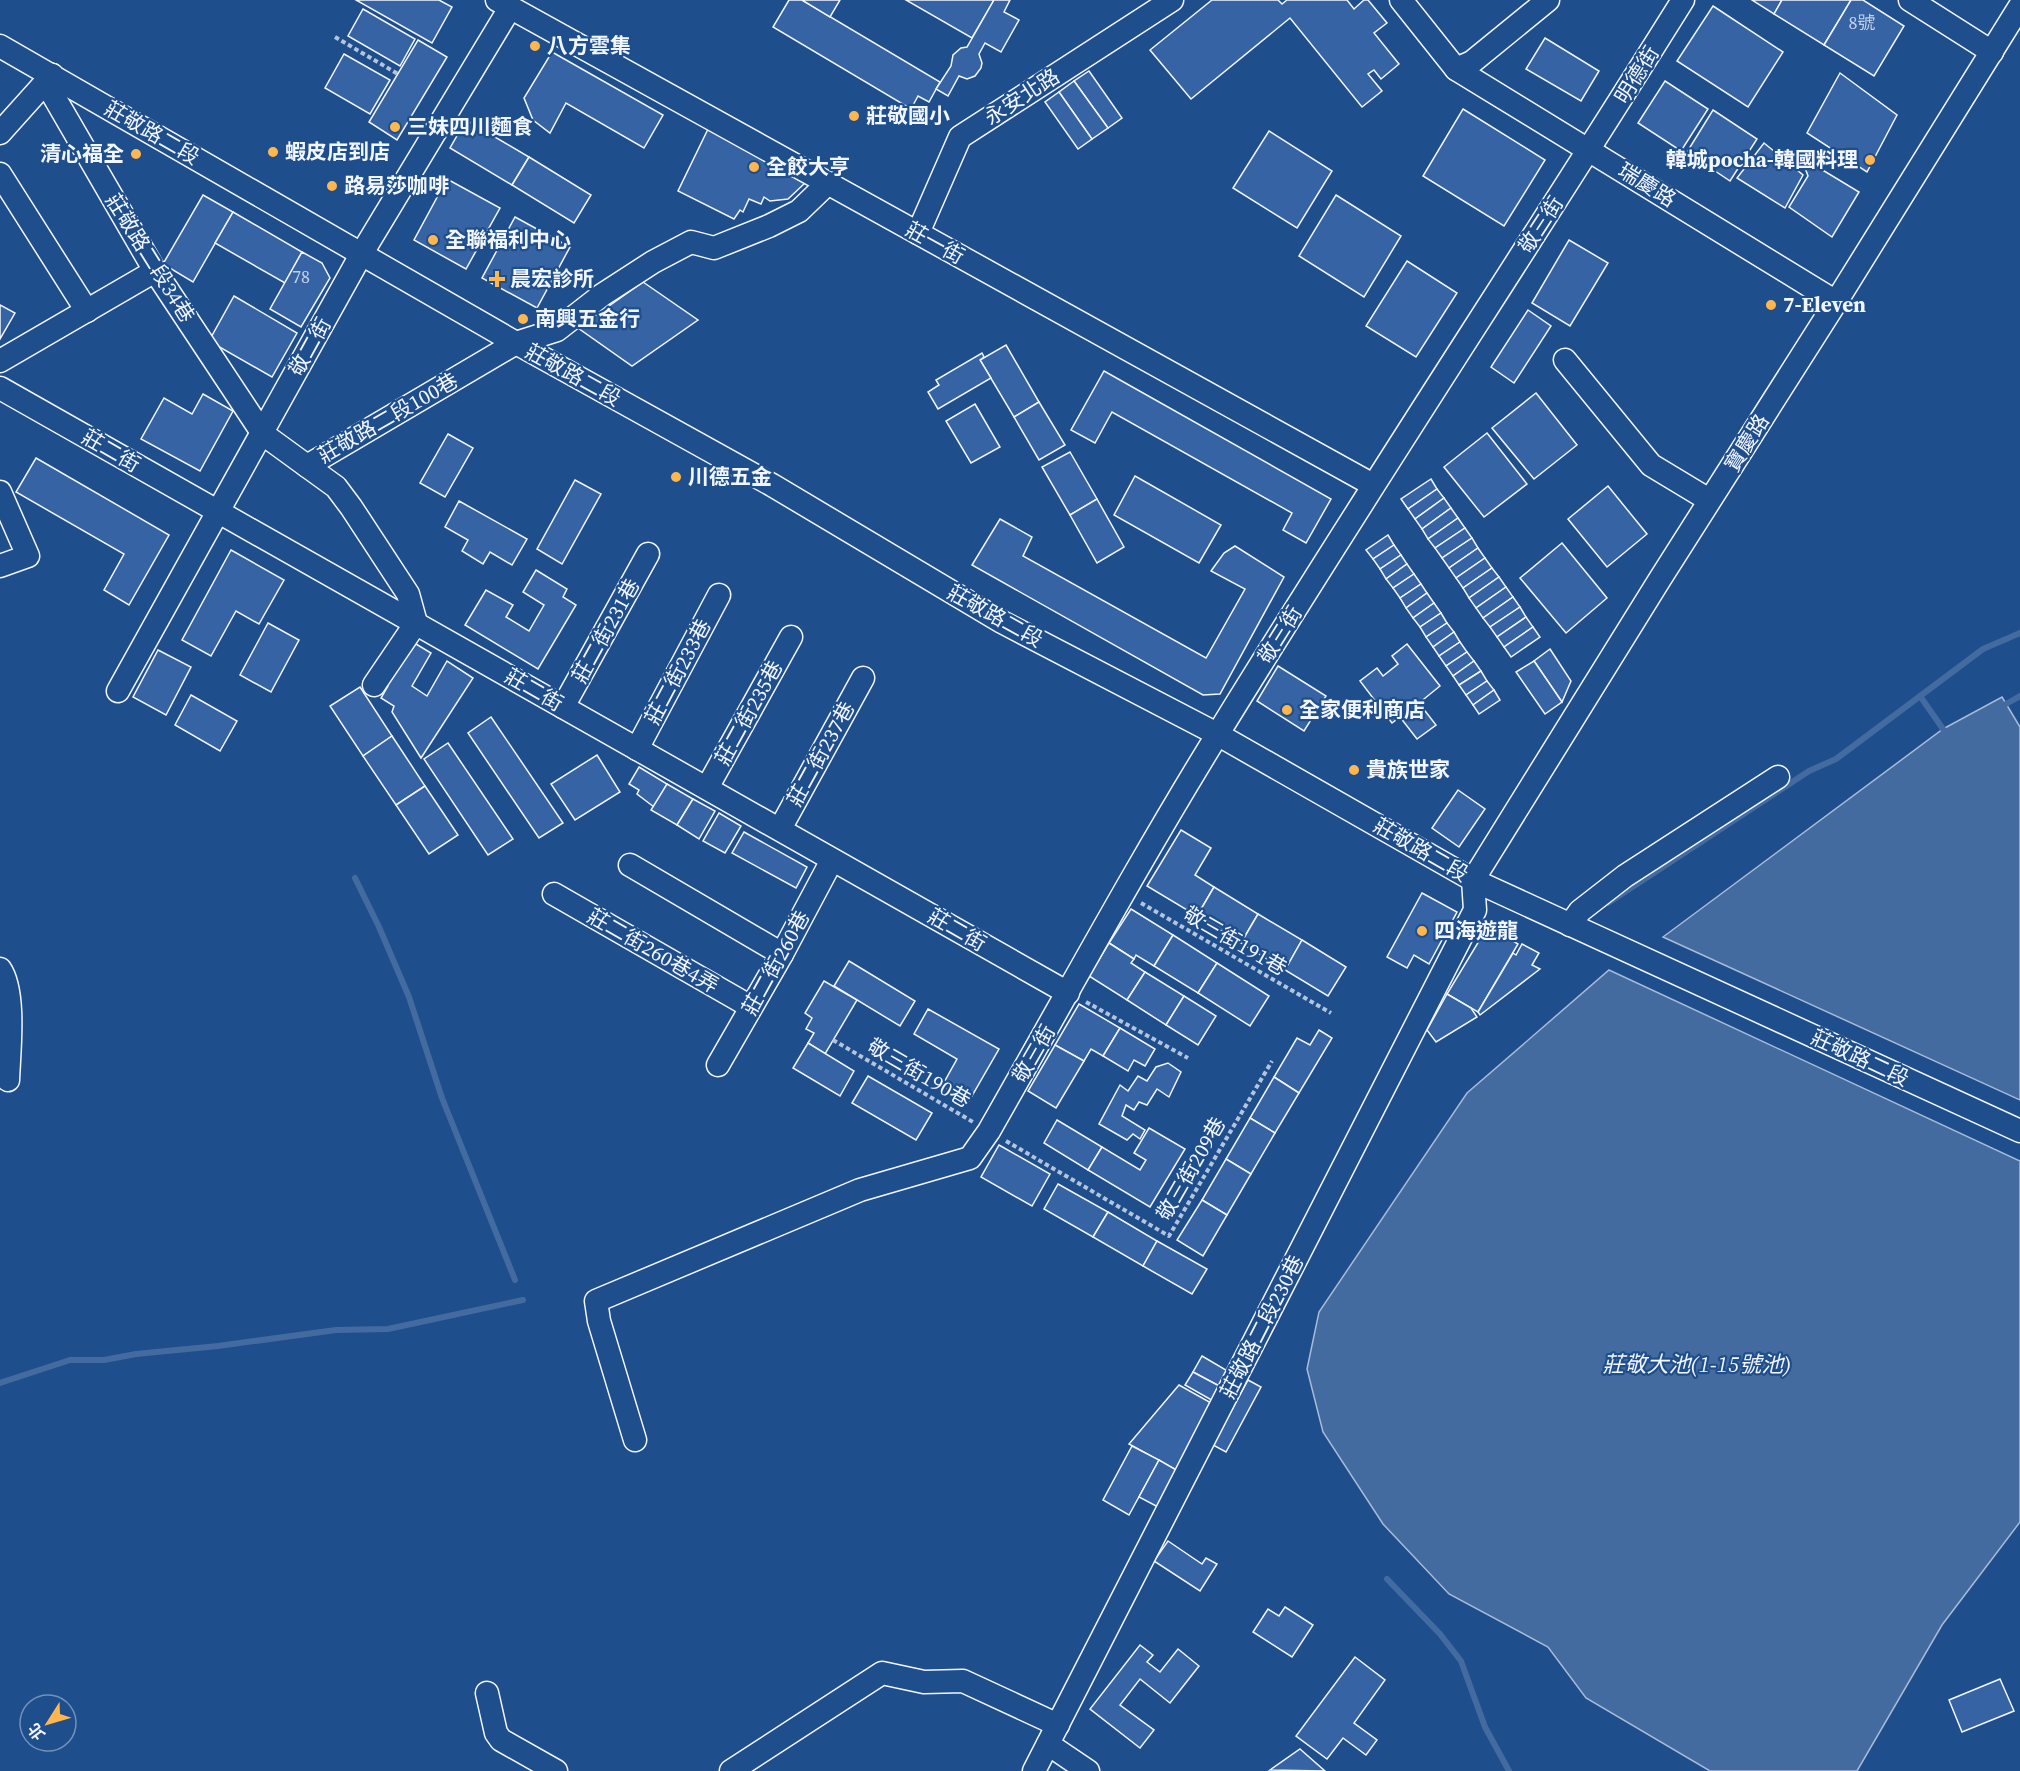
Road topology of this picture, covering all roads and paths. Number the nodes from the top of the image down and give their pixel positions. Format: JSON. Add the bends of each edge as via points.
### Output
{"nodes":[{"id":1,"x":1172,"y":0,"type":"edge"},
{"id":2,"x":1401,"y":0,"type":"edge"},
{"id":3,"x":1548,"y":0,"type":"edge"},
{"id":4,"x":1683,"y":0,"type":"edge"},
{"id":5,"x":1910,"y":0,"type":"edge"},
{"id":6,"x":504,"y":4,"type":"edge"},
{"id":7,"x":2020,"y":6,"type":"edge"},
{"id":8,"x":335,"y":37,"type":"dead end"},
{"id":9,"x":0,"y":46,"type":"edge"},
{"id":10,"x":1992,"y":52,"type":"junction"},
{"id":11,"x":1456,"y":69,"type":"junction"},
{"id":12,"x":398,"y":74,"type":"dead end"},
{"id":13,"x":52,"y":75,"type":"junction"},
{"id":14,"x":0,"y":133,"type":"edge"},
{"id":15,"x":1590,"y":150,"type":"junction"},
{"id":16,"x":0,"y":174,"type":"edge"},
{"id":17,"x":828,"y":183,"type":"junction"},
{"id":18,"x":918,"y":233,"type":"junction"},
{"id":19,"x":362,"y":253,"type":"junction"},
{"id":20,"x":155,"y":271,"type":"junction"},
{"id":21,"x":1836,"y":302,"type":"junction"},
{"id":22,"x":87,"y":310,"type":"junction"},
{"id":23,"x":516,"y":344,"type":"junction"},
{"id":24,"x":0,"y":360,"type":"edge"},
{"id":25,"x":1565,"y":360,"type":"dead end"},
{"id":26,"x":0,"y":388,"type":"edge"},
{"id":27,"x":263,"y":434,"type":"junction"},
{"id":28,"x":307,"y":466,"type":"junction"},
{"id":29,"x":1373,"y":485,"type":"junction"},
{"id":30,"x":0,"y":492,"type":"edge"},
{"id":31,"x":1709,"y":500,"type":"junction"},
{"id":32,"x":217,"y":511,"type":"junction"},
{"id":33,"x":648,"y":554,"type":"dead end"},
{"id":34,"x":0,"y":566,"type":"edge"},
{"id":35,"x":719,"y":595,"type":"dead end"},
{"id":36,"x":416,"y":623,"type":"junction"},
{"id":37,"x":791,"y":637,"type":"dead end"},
{"id":38,"x":863,"y":678,"type":"dead end"},
{"id":39,"x":374,"y":685,"type":"dead end"},
{"id":40,"x":118,"y":692,"type":"dead end"},
{"id":41,"x":563,"y":707,"type":"junction"},
{"id":42,"x":1217,"y":734,"type":"junction"},
{"id":43,"x":637,"y":749,"type":"junction"},
{"id":44,"x":1778,"y":777,"type":"dead end"},
{"id":45,"x":707,"y":788,"type":"junction"},
{"id":46,"x":780,"y":829,"type":"junction"},
{"id":47,"x":832,"y":860,"type":"junction"},
{"id":48,"x":630,"y":865,"type":"dead end"},
{"id":49,"x":1473,"y":880,"type":"junction"},
{"id":50,"x":554,"y":894,"type":"dead end"},
{"id":51,"x":1125,"y":894,"type":"junction"},
{"id":52,"x":1570,"y":925,"type":"junction"},
{"id":53,"x":782,"y":954,"type":"junction"},
{"id":54,"x":0,"y":969,"type":"edge"},
{"id":55,"x":1068,"y":993,"type":"junction"},
{"id":56,"x":751,"y":1007,"type":"junction"},
{"id":57,"x":1331,"y":1013,"type":"dead end"},
{"id":58,"x":833,"y":1040,"type":"dead end"},
{"id":59,"x":1188,"y":1058,"type":"dead end"},
{"id":60,"x":1272,"y":1061,"type":"dead end"},
{"id":61,"x":718,"y":1065,"type":"dead end"},
{"id":62,"x":8,"y":1080,"type":"dead end"},
{"id":63,"x":989,"y":1131,"type":"junction"},
{"id":64,"x":2020,"y":1131,"type":"edge"},
{"id":65,"x":634,"y":1440,"type":"dead end"},
{"id":66,"x":486,"y":1693,"type":"dead end"},
{"id":67,"x":1053,"y":1734,"type":"junction"},
{"id":68,"x":556,"y":1771,"type":"edge"},
{"id":69,"x":731,"y":1771,"type":"edge"},
{"id":70,"x":1034,"y":1771,"type":"edge"},
{"id":71,"x":1088,"y":1771,"type":"edge"}],
"edges":[{"from":1,"to":18,"type":"street","name":"永安北路","via":[[960,137]]},
{"from":2,"to":11,"type":"street"},
{"from":3,"to":11,"type":"street","via":[[1472,62]]},
{"from":4,"to":15,"type":"street","name":"明德街"},
{"from":5,"to":10,"type":"street"},
{"from":6,"to":17,"type":"street","name":"莊一街"},
{"from":6,"to":19,"type":"street","name":"敬二街"},
{"from":7,"to":10,"type":"street","name":"寶慶路"},
{"from":8,"to":12,"type":"path"},
{"from":9,"to":13,"type":"street","name":"莊敬路二段"},
{"from":10,"to":21,"type":"street","name":"寶慶路"},
{"from":11,"to":15,"type":"street","name":"瑞慶路"},
{"from":13,"to":14,"type":"street"},
{"from":13,"to":19,"type":"street","name":"莊敬路二段"},
{"from":13,"to":20,"type":"street","name":"莊敬路二段34巷","via":[[53,95]]},
{"from":15,"to":21,"type":"street","name":"瑞慶路"},
{"from":15,"to":29,"type":"street","name":"敬三街"},
{"from":16,"to":22,"type":"street"},
{"from":17,"to":18,"type":"street","name":"莊一街"},
{"from":17,"to":23,"type":"street","name":"莊敬路二段100巷","via":[[799,211],[714,248],[692,242],[602,295],[557,330]]},
{"from":18,"to":29,"type":"street","name":"莊一街"},
{"from":19,"to":23,"type":"street","name":"莊敬路二段"},
{"from":19,"to":27,"type":"street","name":"敬二街"},
{"from":20,"to":22,"type":"street"},
{"from":20,"to":27,"type":"street","name":"莊敬路二段34巷"},
{"from":21,"to":31,"type":"street","name":"寶慶路"},
{"from":22,"to":24,"type":"street"},
{"from":23,"to":28,"type":"street","name":"莊敬路二段100巷"},
{"from":23,"to":42,"type":"street","name":"莊敬路二段","via":[[772,485],[1002,622]]},
{"from":25,"to":31,"type":"street","via":[[1651,465]]},
{"from":26,"to":32,"type":"street","name":"莊二街"},
{"from":27,"to":28,"type":"street","name":"莊敬路二段100巷"},
{"from":27,"to":32,"type":"street","name":"敬二街"},
{"from":28,"to":36,"type":"street","via":[[336,487],[351,507],[408,594]]},
{"from":29,"to":42,"type":"street","name":"敬三街"},
{"from":30,"to":34,"type":"street","via":[[28,556]]},
{"from":31,"to":49,"type":"street","name":"寶慶路"},
{"from":32,"to":36,"type":"street","name":"莊二街"},
{"from":32,"to":40,"type":"street","name":"敬二街"},
{"from":33,"to":41,"type":"street","name":"莊二街231巷"},
{"from":35,"to":43,"type":"street","name":"莊二街233巷"},
{"from":36,"to":39,"type":"street"},
{"from":36,"to":41,"type":"street","name":"莊二街"},
{"from":37,"to":45,"type":"street","name":"莊二街235巷"},
{"from":38,"to":46,"type":"street","name":"莊二街237巷"},
{"from":41,"to":43,"type":"street","name":"莊二街"},
{"from":42,"to":49,"type":"street","name":"莊敬路二段"},
{"from":42,"to":51,"type":"street","name":"敬三街"},
{"from":43,"to":45,"type":"street","name":"莊二街"},
{"from":44,"to":52,"type":"street","via":[[1625,876],[1580,911]]},
{"from":45,"to":46,"type":"street","name":"莊二街"},
{"from":46,"to":47,"type":"street","name":"莊二街"},
{"from":47,"to":53,"type":"street","name":"莊二街260巷"},
{"from":47,"to":55,"type":"street","name":"莊二街"},
{"from":48,"to":53,"type":"street"},
{"from":49,"to":52,"type":"street","name":"莊敬路二段"},
{"from":49,"to":67,"type":"street","name":"莊敬路二段230巷","via":[[1475,910]]},
{"from":50,"to":56,"type":"street","name":"莊二街260巷4弄"},
{"from":51,"to":55,"type":"street","name":"敬三街"},
{"from":51,"to":57,"type":"path","name":"敬三街191巷"},
{"from":52,"to":64,"type":"street","name":"莊敬路二段"},
{"from":53,"to":56,"type":"street","name":"莊二街260巷"},
{"from":54,"to":62,"type":"street","via":[[5,976],[11,1027]]},
{"from":55,"to":59,"type":"path"},
{"from":55,"to":63,"type":"street","name":"敬三街"},
{"from":56,"to":61,"type":"street","name":"莊二街260巷"},
{"from":58,"to":63,"type":"path","name":"敬三街190巷"},
{"from":60,"to":63,"type":"path","name":"敬三街209巷","via":[[1169,1236]]},
{"from":63,"to":65,"type":"street","name":"敬三街","via":[[970,1158],[860,1190],[596,1301]]},
{"from":66,"to":68,"type":"street","via":[[501,1740]]},
{"from":67,"to":69,"type":"street","via":[[963,1681],[924,1682],[882,1673]]},
{"from":67,"to":70,"type":"street","name":"莊敬路二段230巷"},
{"from":67,"to":71,"type":"street"}]}
